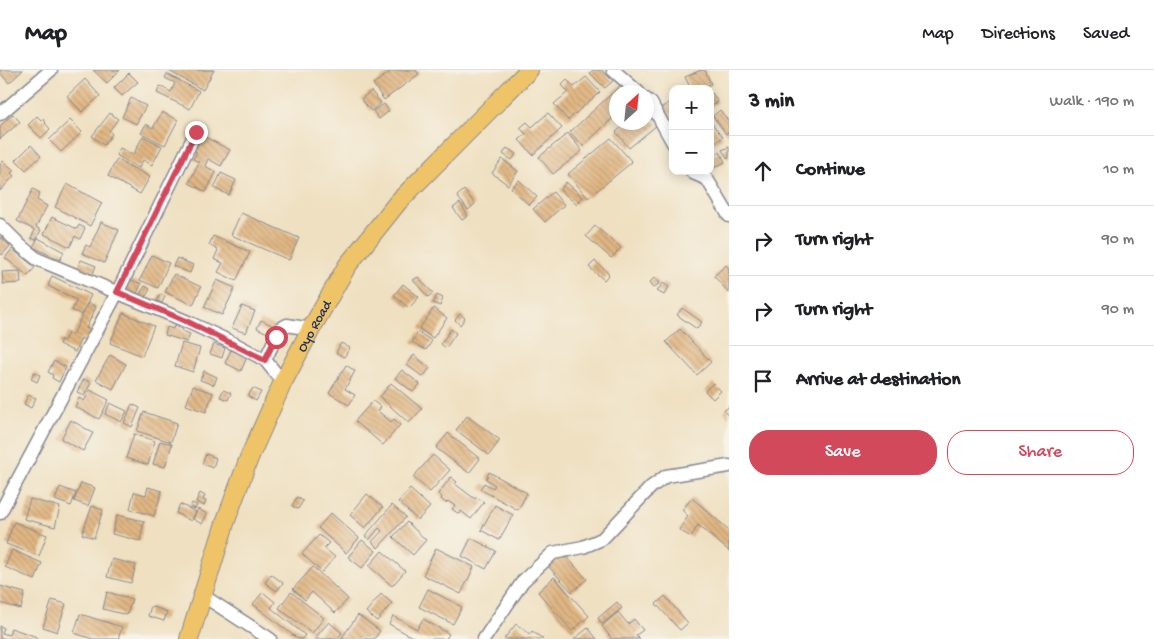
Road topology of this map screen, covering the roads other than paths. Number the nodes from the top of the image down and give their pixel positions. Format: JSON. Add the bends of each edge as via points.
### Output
{"nodes":[{"id":1,"x":51,"y":70,"type":"edge"},
{"id":2,"x":529,"y":70,"type":"edge"},
{"id":3,"x":613,"y":70,"type":"edge"},
{"id":4,"x":630,"y":85,"type":"edge"},
{"id":5,"x":654,"y":108,"type":"edge"},
{"id":6,"x":0,"y":114,"type":"edge"},
{"id":7,"x":196,"y":132,"type":"dead end"},
{"id":8,"x":669,"y":136,"type":"edge"},
{"id":9,"x":696,"y":175,"type":"edge"},
{"id":10,"x":729,"y":216,"type":"edge"},
{"id":11,"x":0,"y":225,"type":"edge"},
{"id":12,"x":117,"y":292,"type":"junction"},
{"id":13,"x":311,"y":329,"type":"junction"},
{"id":14,"x":265,"y":360,"type":"junction"},
{"id":15,"x":283,"y":382,"type":"junction"},
{"id":16,"x":729,"y":466,"type":"edge"},
{"id":17,"x":0,"y":513,"type":"edge"},
{"id":18,"x":202,"y":595,"type":"junction"},
{"id":19,"x":189,"y":639,"type":"edge"},
{"id":20,"x":270,"y":639,"type":"edge"},
{"id":21,"x":484,"y":639,"type":"edge"}],
"edges":[{"from":1,"to":6,"type":"street"},
{"from":2,"to":13,"type":"highway","name":"Oyo Road","via":[[398,202],[347,266]]},
{"from":3,"to":4,"type":"street"},
{"from":5,"to":8,"type":"street"},
{"from":7,"to":12,"type":"street"},
{"from":9,"to":10,"type":"street","via":[[707,179]]},
{"from":11,"to":12,"type":"street","via":[[37,259]]},
{"from":12,"to":14,"type":"street"},
{"from":12,"to":17,"type":"street"},
{"from":13,"to":14,"type":"street","via":[[287,326],[278,333]]},
{"from":13,"to":15,"type":"highway","name":"Oyo Road"},
{"from":14,"to":15,"type":"street"},
{"from":15,"to":18,"type":"highway","name":"Oyo Road","via":[[249,458]]},
{"from":16,"to":21,"type":"street","via":[[666,476],[651,487],[602,538],[582,547],[552,553],[522,581]]},
{"from":18,"to":19,"type":"highway","name":"Oyo Road"},
{"from":18,"to":20,"type":"street"}]}
